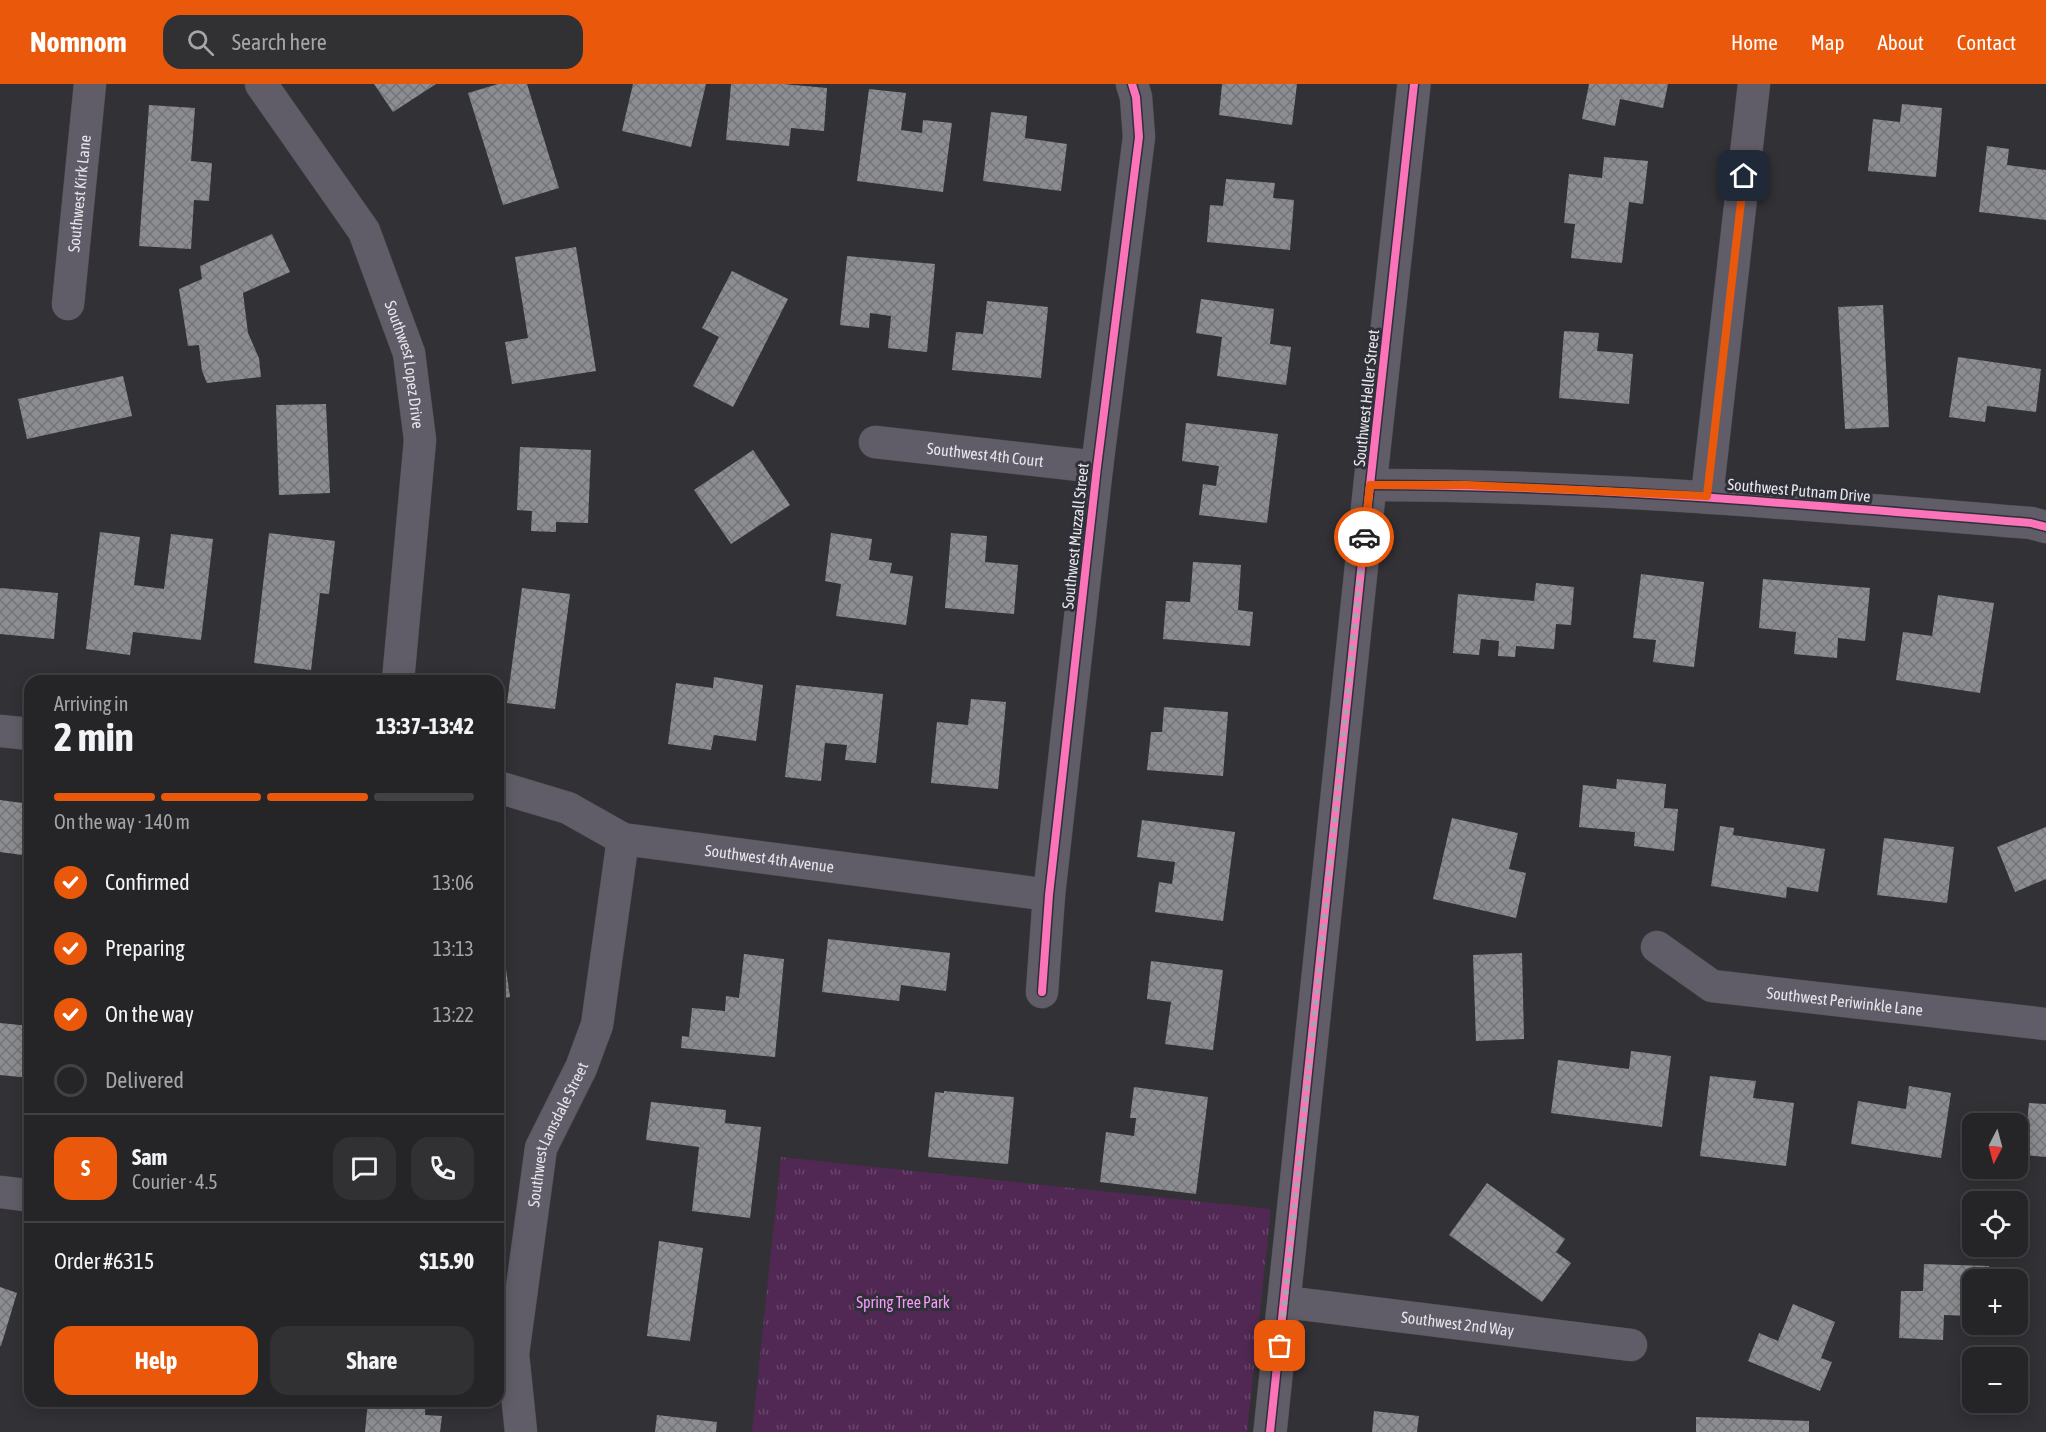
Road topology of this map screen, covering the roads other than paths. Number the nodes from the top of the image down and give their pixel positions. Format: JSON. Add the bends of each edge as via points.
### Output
{"nodes":[{"id":1,"x":90,"y":84,"type":"edge"},
{"id":2,"x":261,"y":84,"type":"edge"},
{"id":3,"x":1132,"y":84,"type":"edge"},
{"id":4,"x":1414,"y":84,"type":"edge"},
{"id":5,"x":1754,"y":84,"type":"edge"},
{"id":6,"x":68,"y":304,"type":"dead end"},
{"id":7,"x":875,"y":442,"type":"dead end"},
{"id":8,"x":1097,"y":467,"type":"junction"},
{"id":9,"x":1370,"y":485,"type":"junction"},
{"id":10,"x":1707,"y":496,"type":"junction"},
{"id":11,"x":2046,"y":527,"type":"edge"},
{"id":12,"x":399,"y":675,"type":"edge"},
{"id":13,"x":0,"y":731,"type":"edge"},
{"id":14,"x":24,"y":733,"type":"edge"},
{"id":15,"x":504,"y":789,"type":"edge"},
{"id":16,"x":623,"y":839,"type":"junction"},
{"id":17,"x":1049,"y":895,"type":"junction"},
{"id":18,"x":1657,"y":947,"type":"dead end"},
{"id":19,"x":1042,"y":992,"type":"dead end"},
{"id":20,"x":2046,"y":1024,"type":"edge"},
{"id":21,"x":1284,"y":1302,"type":"junction"},
{"id":22,"x":1631,"y":1345,"type":"dead end"},
{"id":23,"x":521,"y":1432,"type":"edge"},
{"id":24,"x":1270,"y":1432,"type":"edge"}],
"edges":[{"from":1,"to":6,"type":"street","name":"Southwest Kirk Lane"},
{"from":2,"to":12,"type":"street","name":"Southwest Lopez Drive","via":[[364,231],[409,353],[420,440]]},
{"from":3,"to":8,"type":"street","name":"Southwest Muzzall Street","via":[[1139,137]]},
{"from":4,"to":9,"type":"street","name":"Southwest Heller Street"},
{"from":5,"to":10,"type":"street"},
{"from":7,"to":8,"type":"street","name":"Southwest 4th Court"},
{"from":8,"to":17,"type":"street","name":"Southwest Muzzall Street"},
{"from":9,"to":10,"type":"street","name":"Southwest Putnam Drive","via":[[1467,485]]},
{"from":9,"to":21,"type":"street","name":"Southwest Heller Street"},
{"from":10,"to":11,"type":"street","name":"Southwest Putnam Drive"},
{"from":13,"to":14,"type":"street"},
{"from":15,"to":16,"type":"street","name":"Southwest 4th Avenue","via":[[568,808]]},
{"from":16,"to":17,"type":"street","name":"Southwest 4th Avenue"},
{"from":16,"to":23,"type":"street","name":"Southwest Lansdale Street","via":[[597,1025],[581,1068],[541,1148],[513,1354]]},
{"from":17,"to":19,"type":"street","name":"Southwest Muzzall Street"},
{"from":18,"to":20,"type":"street","name":"Southwest Periwinkle Lane","via":[[1712,987]]},
{"from":21,"to":22,"type":"street","name":"Southwest 2nd Way"},
{"from":21,"to":24,"type":"street","name":"Southwest Heller Street"}]}
